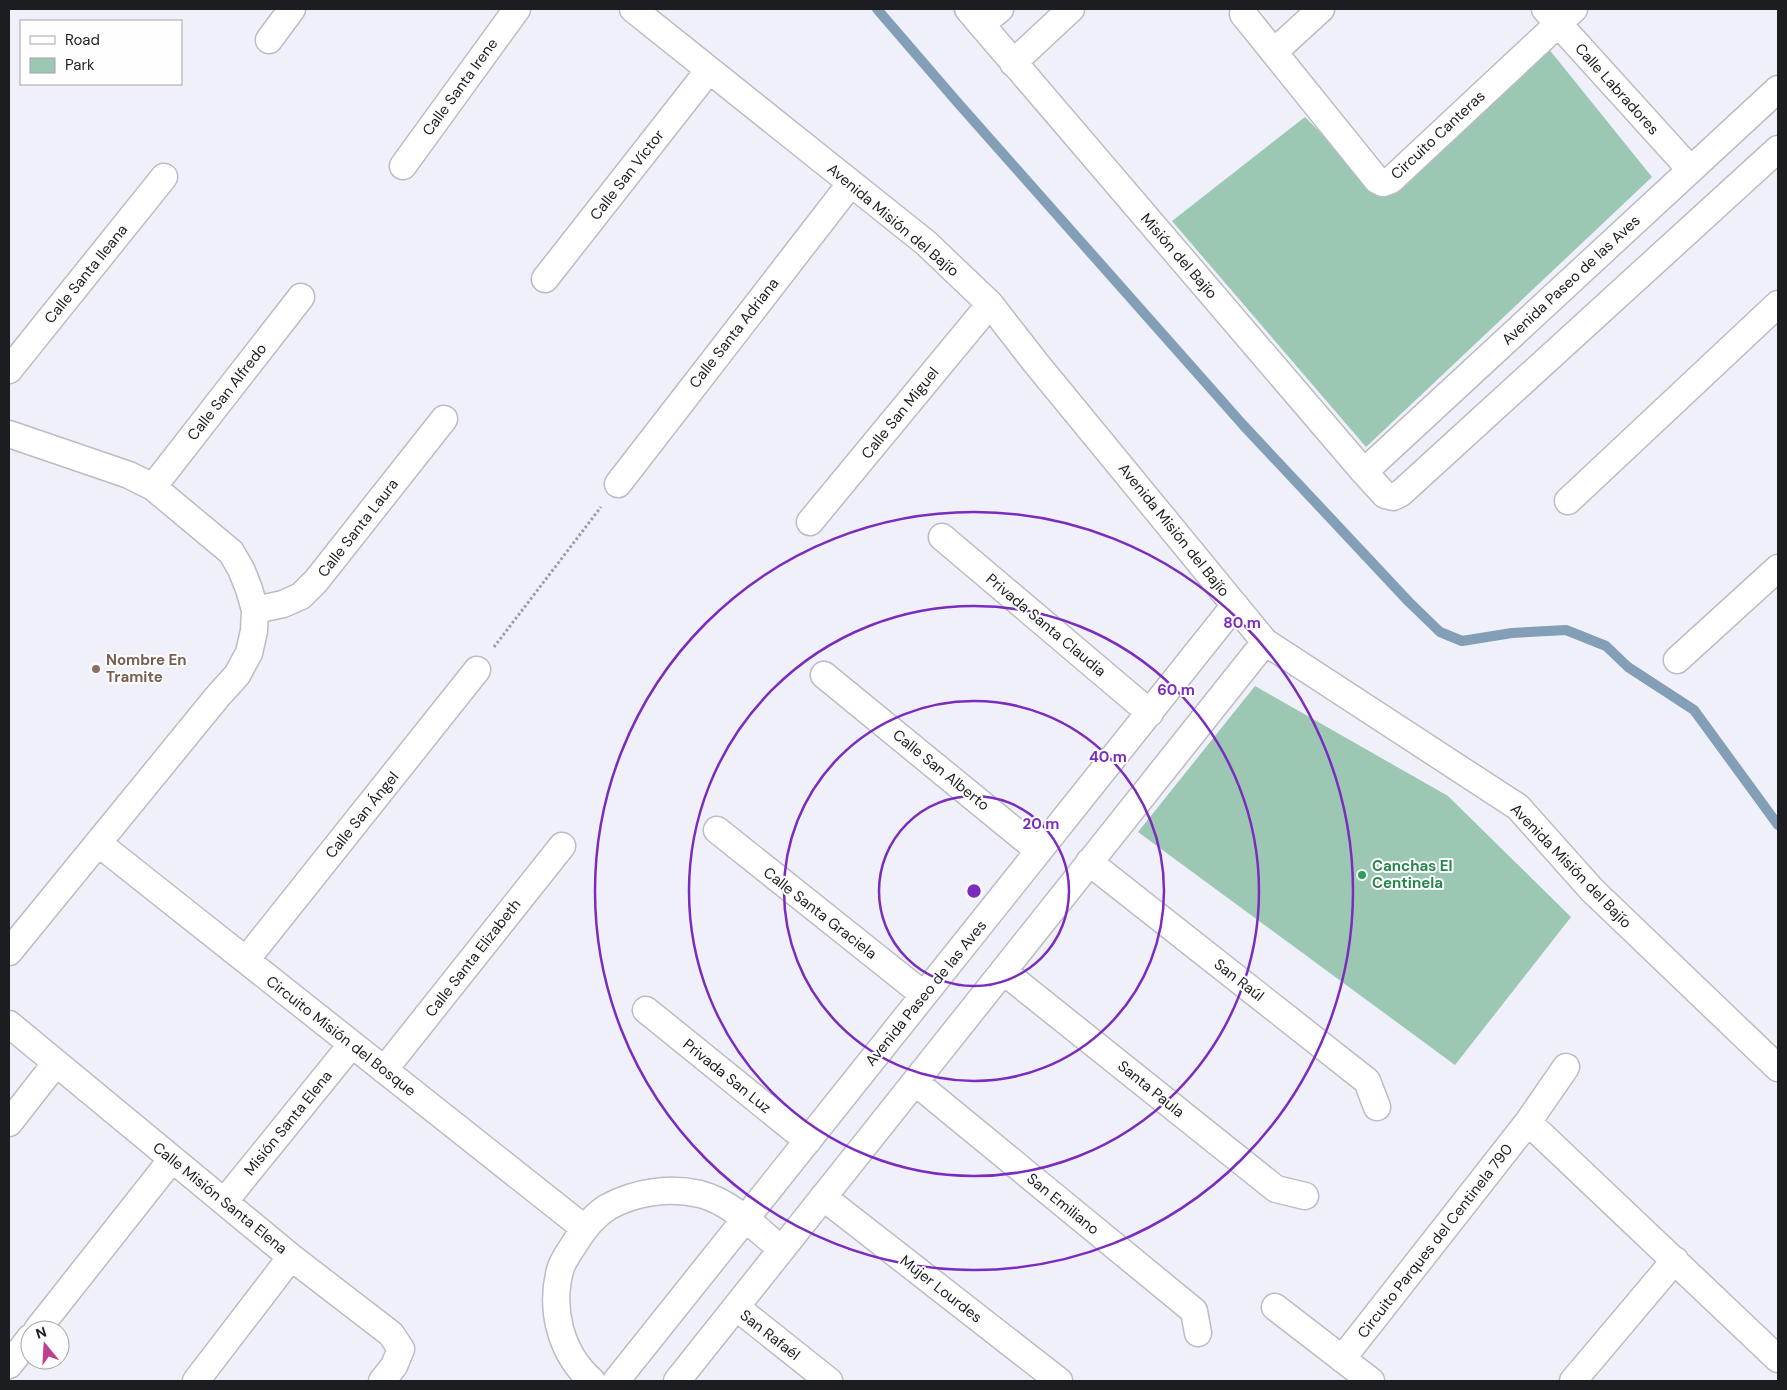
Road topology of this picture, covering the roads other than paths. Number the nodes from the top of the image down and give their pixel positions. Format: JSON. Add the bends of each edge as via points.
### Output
{"nodes":[{"id":1,"x":292,"y":9,"type":"edge"},
{"id":2,"x":516,"y":9,"type":"edge"},
{"id":3,"x":633,"y":9,"type":"edge"},
{"id":4,"x":1071,"y":9,"type":"edge"},
{"id":5,"x":1321,"y":9,"type":"edge"},
{"id":6,"x":1559,"y":13,"type":"edge"},
{"id":7,"x":983,"y":14,"type":"edge"},
{"id":8,"x":1243,"y":14,"type":"dead end"},
{"id":9,"x":269,"y":40,"type":"dead end"},
{"id":10,"x":1274,"y":52,"type":"junction"},
{"id":11,"x":1013,"y":63,"type":"junction"},
{"id":12,"x":709,"y":70,"type":"junction"},
{"id":13,"x":1775,"y":96,"type":"edge"},
{"id":14,"x":1778,"y":149,"type":"edge"},
{"id":15,"x":403,"y":166,"type":"dead end"},
{"id":16,"x":1690,"y":169,"type":"junction"},
{"id":17,"x":164,"y":178,"type":"dead end"},
{"id":18,"x":850,"y":183,"type":"junction"},
{"id":19,"x":545,"y":279,"type":"dead end"},
{"id":20,"x":301,"y":297,"type":"dead end"},
{"id":21,"x":990,"y":304,"type":"junction"},
{"id":22,"x":1778,"y":304,"type":"edge"},
{"id":23,"x":9,"y":370,"type":"edge"},
{"id":24,"x":444,"y":419,"type":"dead end"},
{"id":25,"x":9,"y":434,"type":"edge"},
{"id":26,"x":1364,"y":472,"type":"junction"},
{"id":27,"x":618,"y":484,"type":"road end"},
{"id":28,"x":153,"y":487,"type":"junction"},
{"id":29,"x":1568,"y":501,"type":"dead end"},
{"id":30,"x":810,"y":522,"type":"dead end"},
{"id":31,"x":942,"y":538,"type":"dead end"},
{"id":32,"x":1778,"y":568,"type":"edge"},
{"id":33,"x":1236,"y":606,"type":"junction"},
{"id":34,"x":254,"y":610,"type":"junction"},
{"id":35,"x":1265,"y":642,"type":"junction"},
{"id":36,"x":1677,"y":660,"type":"dead end"},
{"id":37,"x":478,"y":670,"type":"road end"},
{"id":38,"x":834,"y":682,"type":"dead end"},
{"id":39,"x":1150,"y":713,"type":"junction"},
{"id":40,"x":717,"y":830,"type":"dead end"},
{"id":41,"x":98,"y":843,"type":"junction"},
{"id":42,"x":562,"y":846,"type":"dead end"},
{"id":43,"x":1040,"y":851,"type":"junction"},
{"id":44,"x":1089,"y":862,"type":"junction"},
{"id":45,"x":9,"y":952,"type":"edge"},
{"id":46,"x":246,"y":960,"type":"junction"},
{"id":47,"x":1003,"y":971,"type":"junction"},
{"id":48,"x":924,"y":995,"type":"junction"},
{"id":49,"x":646,"y":1010,"type":"dead end"},
{"id":50,"x":9,"y":1024,"type":"edge"},
{"id":51,"x":352,"y":1044,"type":"junction"},
{"id":52,"x":56,"y":1063,"type":"junction"},
{"id":53,"x":1566,"y":1067,"type":"dead end"},
{"id":54,"x":1778,"y":1068,"type":"edge"},
{"id":55,"x":384,"y":1070,"type":"junction"},
{"id":56,"x":915,"y":1082,"type":"junction"},
{"id":57,"x":1377,"y":1107,"type":"dead end"},
{"id":58,"x":1528,"y":1122,"type":"junction"},
{"id":59,"x":9,"y":1123,"type":"edge"},
{"id":60,"x":808,"y":1141,"type":"junction"},
{"id":61,"x":172,"y":1159,"type":"junction"},
{"id":62,"x":823,"y":1196,"type":"junction"},
{"id":63,"x":1305,"y":1196,"type":"dead end"},
{"id":64,"x":224,"y":1202,"type":"junction"},
{"id":65,"x":745,"y":1219,"type":"junction"},
{"id":66,"x":584,"y":1228,"type":"junction"},
{"id":67,"x":781,"y":1249,"type":"junction"},
{"id":68,"x":291,"y":1257,"type":"junction"},
{"id":69,"x":1675,"y":1260,"type":"junction"},
{"id":70,"x":736,"y":1307,"type":"junction"},
{"id":71,"x":1275,"y":1307,"type":"dead end"},
{"id":72,"x":45,"y":1320,"type":"edge"},
{"id":73,"x":1198,"y":1333,"type":"dead end"},
{"id":74,"x":20,"y":1351,"type":"edge"},
{"id":75,"x":1342,"y":1359,"type":"junction"},
{"id":76,"x":1778,"y":1359,"type":"edge"},
{"id":77,"x":9,"y":1365,"type":"edge"},
{"id":78,"x":196,"y":1381,"type":"edge"},
{"id":79,"x":382,"y":1381,"type":"edge"},
{"id":80,"x":592,"y":1381,"type":"edge"},
{"id":81,"x":616,"y":1381,"type":"edge"},
{"id":82,"x":677,"y":1381,"type":"edge"},
{"id":83,"x":829,"y":1381,"type":"edge"},
{"id":84,"x":1059,"y":1381,"type":"edge"},
{"id":85,"x":1371,"y":1381,"type":"edge"},
{"id":86,"x":1573,"y":1381,"type":"edge"}],
"edges":[{"from":1,"to":9,"type":"street"},
{"from":2,"to":15,"type":"street","name":"Calle Santa Irene"},
{"from":3,"to":12,"type":"street","name":"Avenida Misión del Bajío"},
{"from":4,"to":11,"type":"street"},
{"from":5,"to":10,"type":"street"},
{"from":6,"to":10,"type":"street","name":"Circuito Canteras","via":[[1391,180],[1383,183],[1376,180]]},
{"from":6,"to":16,"type":"street","name":"Calle Labradores"},
{"from":7,"to":11,"type":"street","name":"Misión del Bajío"},
{"from":8,"to":10,"type":"street","name":"Circuito Canteras"},
{"from":11,"to":26,"type":"street","name":"Misión del Bajío"},
{"from":12,"to":18,"type":"street","name":"Avenida Misión del Bajío"},
{"from":12,"to":19,"type":"street","name":"Calle San Víctor"},
{"from":13,"to":16,"type":"street","name":"Avenida Paseo de las Aves"},
{"from":14,"to":26,"type":"street","name":"Misión del Bajío","via":[[1400,493],[1393,497],[1384,495]]},
{"from":16,"to":26,"type":"street","name":"Avenida Paseo de las Aves"},
{"from":17,"to":23,"type":"street","name":"Calle Santa Ileana"},
{"from":18,"to":21,"type":"street","name":"Avenida Misión del Bajío","via":[[926,244]]},
{"from":18,"to":27,"type":"street","name":"Calle Santa Adriana"},
{"from":20,"to":28,"type":"street","name":"Calle San Alfredo"},
{"from":21,"to":30,"type":"street","name":"Calle San Miguel"},
{"from":21,"to":33,"type":"street","name":"Avenida Misión del Bajío"},
{"from":22,"to":29,"type":"street"},
{"from":24,"to":34,"type":"street","name":"Calle Santa Laura","via":[[316,581],[301,596],[283,604]]},
{"from":25,"to":28,"type":"street","via":[[129,475]]},
{"from":28,"to":34,"type":"street","via":[[231,552],[249,589]]},
{"from":31,"to":39,"type":"street","name":"Privada Santa Claudia"},
{"from":32,"to":36,"type":"street"},
{"from":33,"to":35,"type":"street","name":"Avenida Misión del Bajío"},
{"from":33,"to":39,"type":"street","name":"Avenida Paseo de las Aves"},
{"from":34,"to":41,"type":"street","via":[[249,653],[237,675]]},
{"from":35,"to":44,"type":"street"},
{"from":35,"to":54,"type":"street","name":"Avenida Misión del Bajío","via":[[1518,808],[1592,890]]},
{"from":37,"to":46,"type":"street","name":"Calle San Ángel"},
{"from":38,"to":43,"type":"street","name":"Calle San Alberto"},
{"from":39,"to":43,"type":"street","name":"Avenida Paseo de las Aves"},
{"from":40,"to":48,"type":"street","name":"Calle Santa Graciela"},
{"from":41,"to":45,"type":"street"},
{"from":41,"to":46,"type":"street","name":"Circuito Misión del Bosque"},
{"from":42,"to":55,"type":"street","name":"Calle Santa Elizabeth"},
{"from":43,"to":48,"type":"street","name":"Avenida Paseo de las Aves"},
{"from":44,"to":47,"type":"street"},
{"from":44,"to":57,"type":"street","name":"San Raúl","via":[[1367,1081]]},
{"from":46,"to":51,"type":"street","name":"Circuito Misión del Bosque"},
{"from":47,"to":56,"type":"street"},
{"from":47,"to":63,"type":"street","name":"Santa Paula","via":[[1276,1189]]},
{"from":48,"to":60,"type":"street","name":"Avenida Paseo de las Aves"},
{"from":49,"to":60,"type":"street","name":"Privada San Luz"},
{"from":50,"to":52,"type":"street","name":"Calle Misión Santa Elena"},
{"from":51,"to":55,"type":"street","name":"Circuito Misión del Bosque"},
{"from":51,"to":64,"type":"street","name":"Misión Santa Elena"},
{"from":52,"to":59,"type":"street"},
{"from":52,"to":61,"type":"street","name":"Calle Misión Santa Elena"},
{"from":53,"to":58,"type":"street","name":"Circuito Parques del Centinela 790"},
{"from":55,"to":66,"type":"street","name":"Circuito Misión del Bosque"},
{"from":56,"to":62,"type":"street"},
{"from":56,"to":73,"type":"street","name":"San Emiliano","via":[[1194,1311]]},
{"from":58,"to":69,"type":"street"},
{"from":58,"to":75,"type":"street","name":"Circuito Parques del Centinela 790"},
{"from":60,"to":65,"type":"street","name":"Avenida Paseo de las Aves"},
{"from":61,"to":64,"type":"street","name":"Calle Misión Santa Elena"},
{"from":61,"to":72,"type":"street"},
{"from":62,"to":67,"type":"street"},
{"from":62,"to":84,"type":"street","name":"Mujer Lourdes"},
{"from":64,"to":68,"type":"street","name":"Calle Misión Santa Elena"},
{"from":65,"to":66,"type":"street","via":[[702,1195],[678,1191],[641,1193],[607,1208]]},
{"from":65,"to":67,"type":"street"},
{"from":65,"to":81,"type":"street","name":"Avenida Paseo de las Aves"},
{"from":66,"to":80,"type":"street","via":[[562,1266],[555,1302],[562,1339],[580,1371]]},
{"from":67,"to":70,"type":"street"},
{"from":68,"to":78,"type":"street"},
{"from":68,"to":79,"type":"street","name":"Calle Misión Santa Elena","via":[[390,1334],[401,1349],[394,1366]]},
{"from":69,"to":76,"type":"street"},
{"from":69,"to":86,"type":"street"},
{"from":70,"to":82,"type":"street"},
{"from":70,"to":83,"type":"street","name":"San Rafaél"},
{"from":71,"to":75,"type":"street"},
{"from":74,"to":77,"type":"street"},
{"from":75,"to":85,"type":"street"}]}
